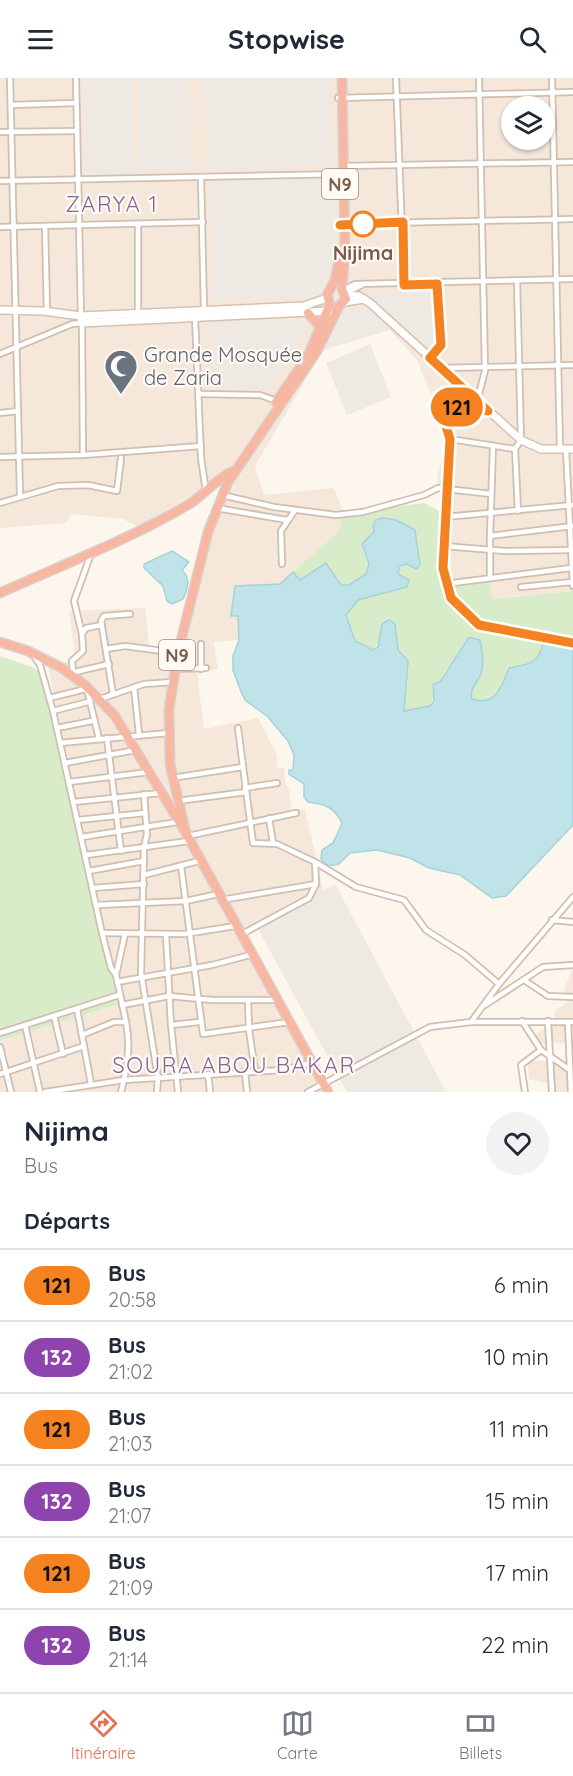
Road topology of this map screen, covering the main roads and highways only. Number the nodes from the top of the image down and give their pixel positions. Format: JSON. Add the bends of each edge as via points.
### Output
{"nodes":[{"id":1,"x":340,"y":78,"type":"edge"},
{"id":2,"x":338,"y":297,"type":"junction"},
{"id":3,"x":308,"y":313,"type":"road end"},
{"id":4,"x":321,"y":328,"type":"junction"},
{"id":5,"x":279,"y":402,"type":"junction"},
{"id":6,"x":233,"y":471,"type":"junction"},
{"id":7,"x":0,"y":593,"type":"edge"},
{"id":8,"x":0,"y":642,"type":"edge"},
{"id":9,"x":187,"y":837,"type":"junction"},
{"id":10,"x":326,"y":1089,"type":"edge"}],
"edges":[{"from":1,"to":2,"type":"highway","number":"N9","via":[[343,224]]},
{"from":2,"to":4,"type":"highway","number":"N9"},
{"from":2,"to":5,"type":"highway","number":"N9","via":[[317,351]]},
{"from":3,"to":4,"type":"highway"},
{"from":4,"to":5,"type":"highway","number":"N9"},
{"from":5,"to":6,"type":"highway","number":"N9"},
{"from":6,"to":7,"type":"highway","number":"N9","via":[[172,514]]},
{"from":6,"to":9,"type":"highway","number":"N9","via":[[216,508],[173,682],[168,733],[172,778]]},
{"from":8,"to":9,"type":"highway","via":[[72,673],[100,699],[128,735]]},
{"from":9,"to":10,"type":"highway"}]}
